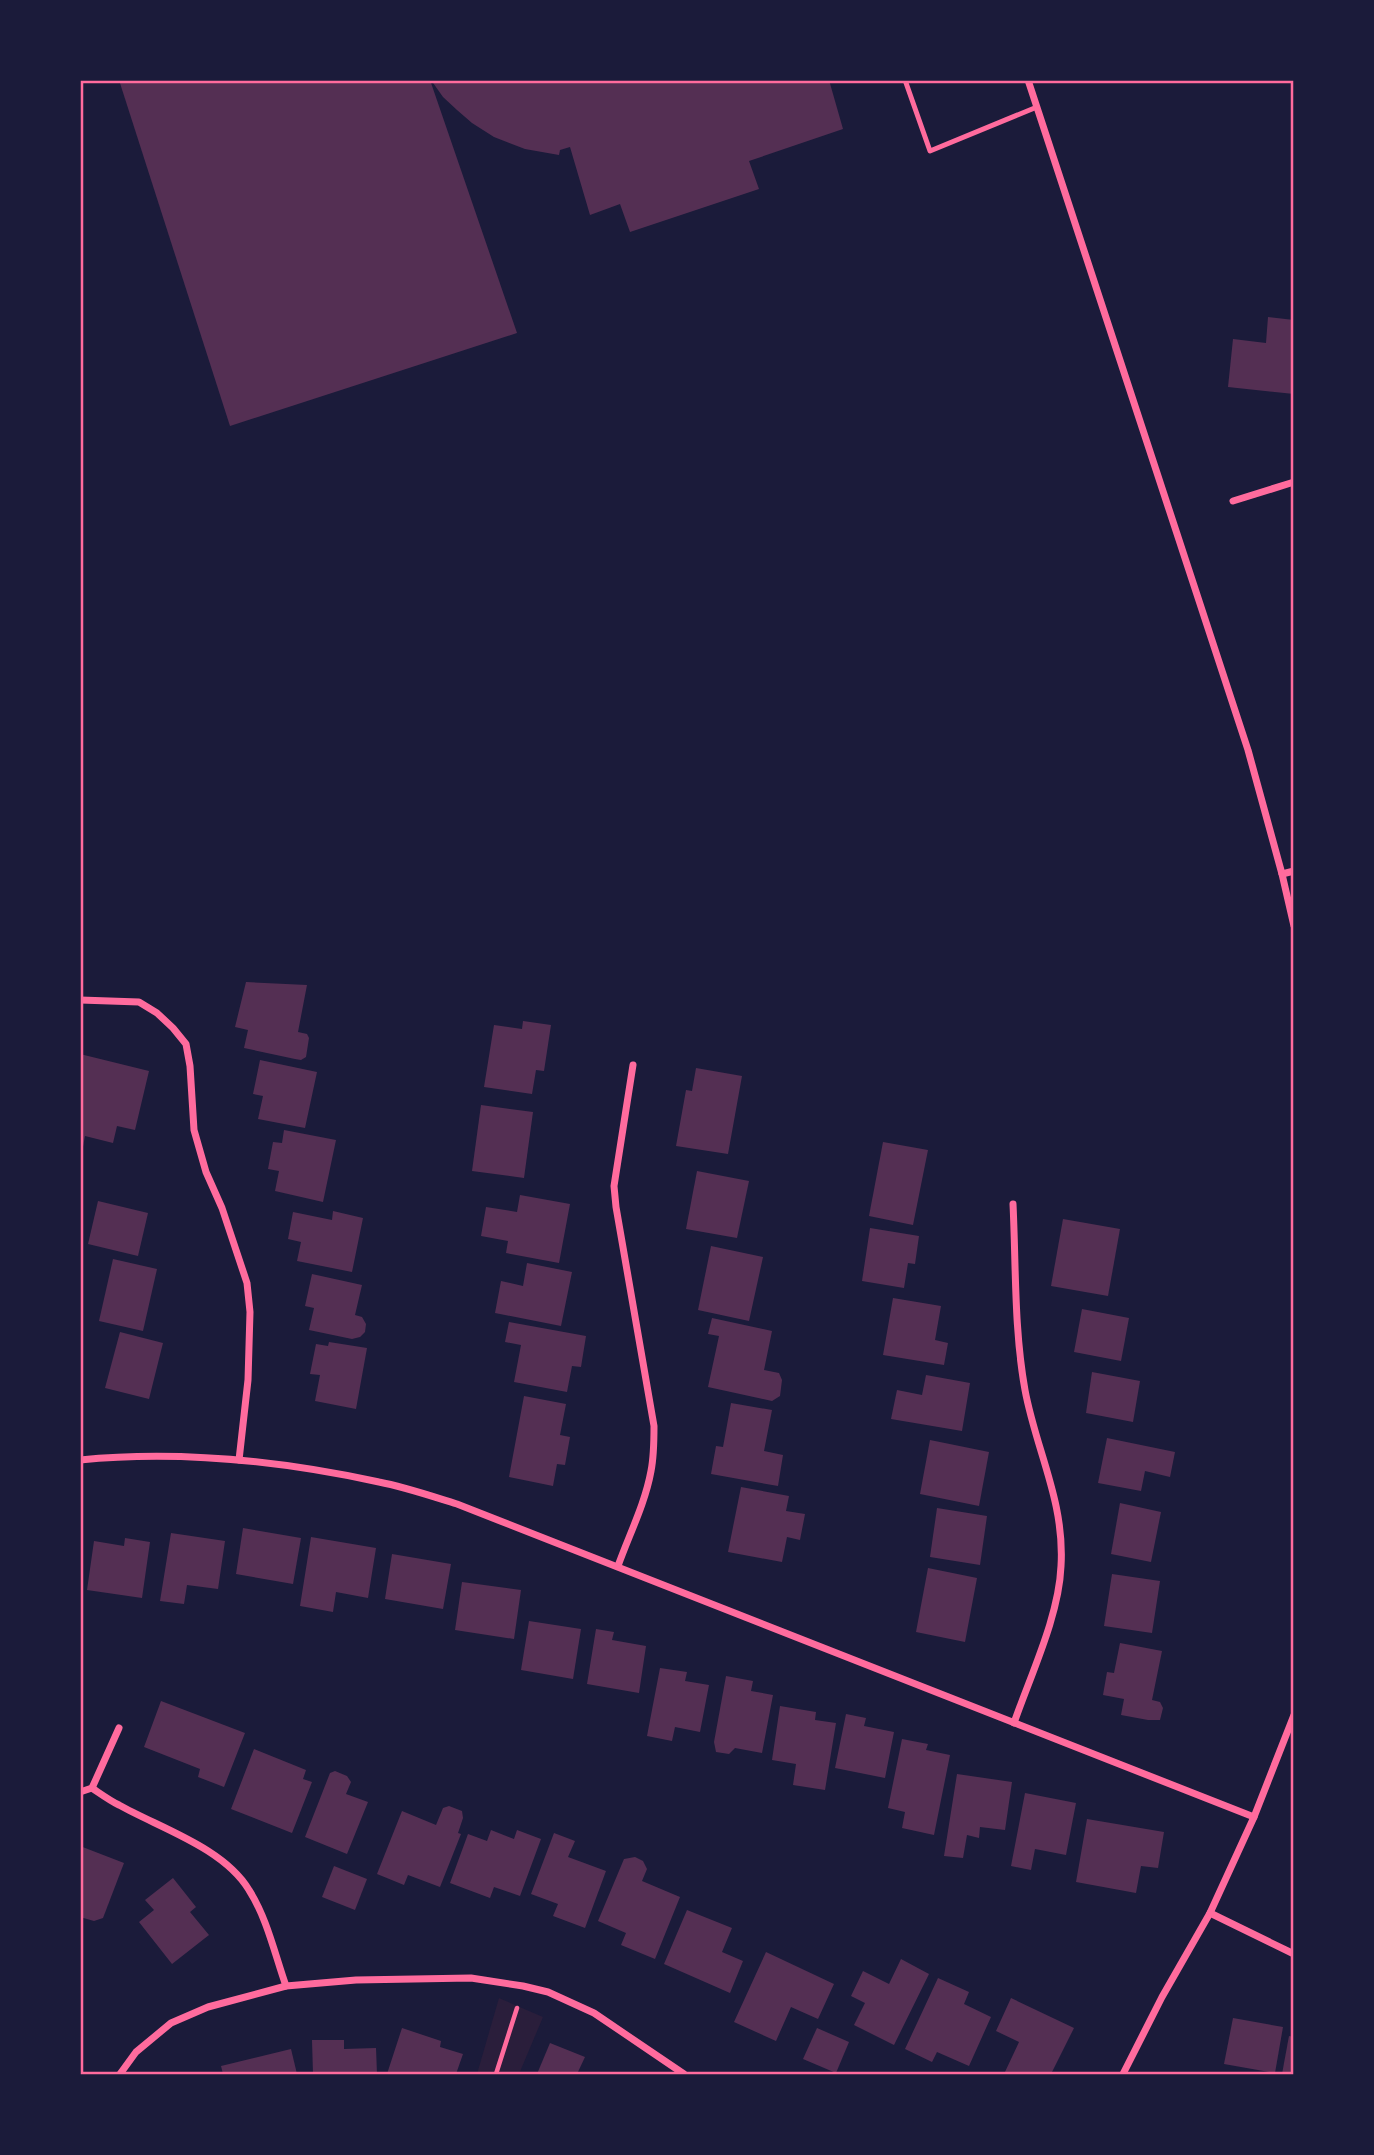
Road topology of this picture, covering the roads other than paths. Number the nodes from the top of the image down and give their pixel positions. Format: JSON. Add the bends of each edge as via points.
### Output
{"nodes":[{"id":1,"x":905,"y":80,"type":"edge"},
{"id":2,"x":1028,"y":80,"type":"edge"},
{"id":3,"x":1037,"y":107,"type":"junction"},
{"id":4,"x":1293,"y":482,"type":"edge"},
{"id":5,"x":1233,"y":501,"type":"dead end"},
{"id":6,"x":1293,"y":871,"type":"edge"},
{"id":7,"x":1282,"y":874,"type":"junction"},
{"id":8,"x":1293,"y":926,"type":"edge"},
{"id":9,"x":80,"y":1000,"type":"edge"},
{"id":10,"x":634,"y":1065,"type":"dead end"},
{"id":11,"x":1013,"y":1205,"type":"dead end"},
{"id":12,"x":80,"y":1460,"type":"edge"},
{"id":13,"x":239,"y":1460,"type":"junction"},
{"id":14,"x":618,"y":1566,"type":"junction"},
{"id":15,"x":1293,"y":1715,"type":"edge"},
{"id":16,"x":1014,"y":1723,"type":"junction"},
{"id":17,"x":120,"y":1728,"type":"dead end"},
{"id":18,"x":92,"y":1788,"type":"junction"},
{"id":19,"x":80,"y":1792,"type":"edge"},
{"id":20,"x":1254,"y":1817,"type":"junction"},
{"id":21,"x":1210,"y":1913,"type":"junction"},
{"id":22,"x":1293,"y":1954,"type":"edge"},
{"id":23,"x":286,"y":1986,"type":"junction"},
{"id":24,"x":120,"y":2074,"type":"edge"},
{"id":25,"x":684,"y":2074,"type":"edge"},
{"id":26,"x":1123,"y":2074,"type":"edge"}],
"edges":[{"from":1,"to":3,"type":"lane","via":[[929,151]]},
{"from":2,"to":3,"type":"street"},
{"from":3,"to":7,"type":"street","via":[[1248,750]]},
{"from":4,"to":5,"type":"street"},
{"from":6,"to":7,"type":"street"},
{"from":7,"to":8,"type":"street"},
{"from":9,"to":13,"type":"street","via":[[139,1002],[186,1044],[194,1130],[247,1283],[248,1380]]},
{"from":10,"to":14,"type":"street","via":[[614,1186],[653,1415],[654,1450],[640,1510]]},
{"from":11,"to":16,"type":"street","via":[[1025,1390],[1055,1493],[1062,1547],[1054,1608]]},
{"from":12,"to":13,"type":"street"},
{"from":13,"to":14,"type":"street","via":[[394,1486],[457,1504]]},
{"from":14,"to":16,"type":"street"},
{"from":15,"to":20,"type":"street"},
{"from":16,"to":20,"type":"street"},
{"from":17,"to":18,"type":"street"},
{"from":18,"to":19,"type":"street"},
{"from":18,"to":23,"type":"street","via":[[184,1837],[237,1875],[260,1913]]},
{"from":20,"to":21,"type":"street"},
{"from":21,"to":22,"type":"street"},
{"from":21,"to":26,"type":"street"},
{"from":23,"to":24,"type":"street","via":[[171,2022],[136,2052]]},
{"from":23,"to":25,"type":"street","via":[[471,1978],[523,1986],[594,2013]]}]}
